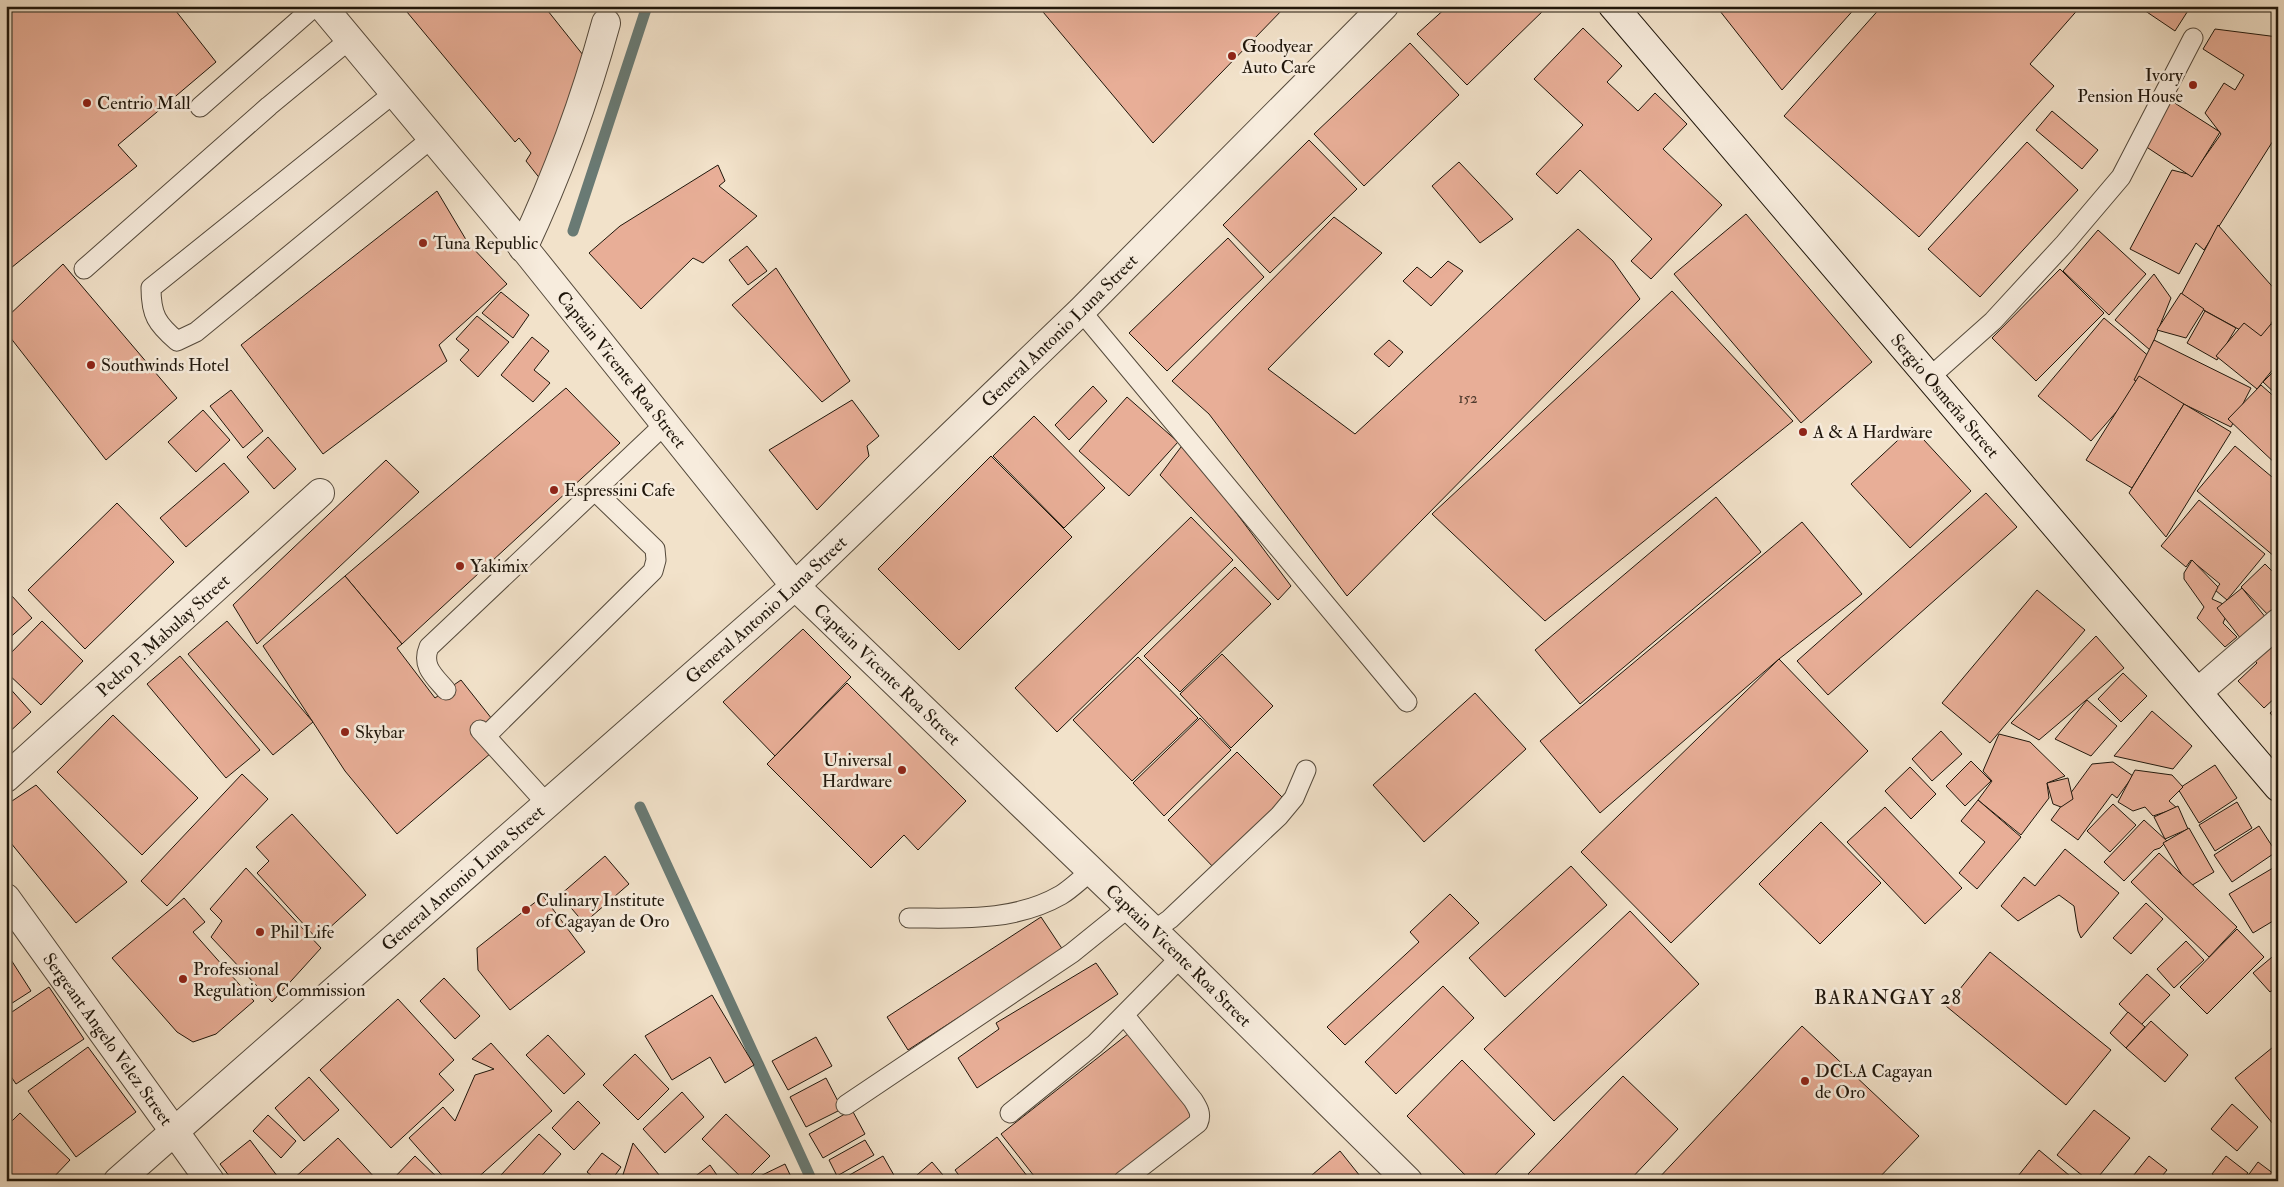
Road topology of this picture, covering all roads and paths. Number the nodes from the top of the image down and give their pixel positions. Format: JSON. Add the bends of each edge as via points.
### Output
{"nodes":[{"id":1,"x":315,"y":6,"type":"edge"},
{"id":2,"x":322,"y":6,"type":"edge"},
{"id":3,"x":1384,"y":6,"type":"edge"},
{"id":4,"x":1613,"y":6,"type":"edge"},
{"id":5,"x":606,"y":22,"type":"dead end"},
{"id":6,"x":2193,"y":38,"type":"dead end"},
{"id":7,"x":349,"y":40,"type":"junction"},
{"id":8,"x":394,"y":93,"type":"junction"},
{"id":9,"x":200,"y":106,"type":"dead end"},
{"id":10,"x":432,"y":138,"type":"junction"},
{"id":11,"x":523,"y":248,"type":"junction"},
{"id":12,"x":84,"y":270,"type":"dead end"},
{"id":13,"x":1081,"y":311,"type":"junction"},
{"id":14,"x":1930,"y":378,"type":"junction"},
{"id":15,"x":665,"y":424,"type":"junction"},
{"id":16,"x":595,"y":491,"type":"junction"},
{"id":17,"x":320,"y":493,"type":"dead end"},
{"id":18,"x":795,"y":586,"type":"junction"},
{"id":19,"x":2278,"y":623,"type":"edge"},
{"id":20,"x":446,"y":690,"type":"dead end"},
{"id":21,"x":2198,"y":692,"type":"junction"},
{"id":22,"x":1407,"y":702,"type":"dead end"},
{"id":23,"x":1306,"y":770,"type":"dead end"},
{"id":24,"x":6,"y":778,"type":"edge"},
{"id":25,"x":2278,"y":786,"type":"edge"},
{"id":26,"x":547,"y":804,"type":"junction"},
{"id":27,"x":1091,"y":871,"type":"junction"},
{"id":28,"x":6,"y":898,"type":"edge"},
{"id":29,"x":1129,"y":907,"type":"junction"},
{"id":30,"x":909,"y":918,"type":"dead end"},
{"id":31,"x":1153,"y":931,"type":"junction"},
{"id":32,"x":1182,"y":957,"type":"junction"},
{"id":33,"x":1125,"y":1016,"type":"junction"},
{"id":34,"x":846,"y":1105,"type":"dead end"},
{"id":35,"x":1010,"y":1113,"type":"dead end"},
{"id":36,"x":174,"y":1131,"type":"junction"},
{"id":37,"x":118,"y":1181,"type":"edge"},
{"id":38,"x":210,"y":1181,"type":"edge"},
{"id":39,"x":1123,"y":1181,"type":"edge"},
{"id":40,"x":1408,"y":1181,"type":"edge"}],
"edges":[{"from":1,"to":9,"type":"lane"},
{"from":2,"to":7,"type":"street","name":"Captain Vicente Roa Street"},
{"from":3,"to":13,"type":"street","name":"General Antonio Luna Street"},
{"from":4,"to":14,"type":"street","name":"Sergio Osmeña Street"},
{"from":5,"to":11,"type":"street","via":[[545,202]]},
{"from":6,"to":14,"type":"lane","via":[[2121,177],[1993,320]]},
{"from":7,"to":8,"type":"street","name":"Captain Vicente Roa Street"},
{"from":7,"to":12,"type":"lane","via":[[269,106]]},
{"from":8,"to":10,"type":"street","name":"Captain Vicente Roa Street"},
{"from":8,"to":10,"type":"lane","via":[[151,288],[151,307],[161,327],[178,341],[196,332]]},
{"from":10,"to":11,"type":"street","name":"Captain Vicente Roa Street"},
{"from":11,"to":15,"type":"street","name":"Captain Vicente Roa Street"},
{"from":13,"to":18,"type":"street","name":"General Antonio Luna Street"},
{"from":13,"to":22,"type":"lane"},
{"from":14,"to":21,"type":"street","name":"Sergio Osmeña Street"},
{"from":15,"to":16,"type":"lane"},
{"from":15,"to":18,"type":"street","name":"Captain Vicente Roa Street"},
{"from":16,"to":20,"type":"lane","via":[[430,647],[426,654],[426,667]]},
{"from":16,"to":26,"type":"lane","via":[[655,549],[653,571],[483,733]]},
{"from":17,"to":24,"type":"street","name":"Pedro P. Mabulay Street"},
{"from":18,"to":26,"type":"street","name":"General Antonio Luna Street"},
{"from":18,"to":27,"type":"street","name":"Captain Vicente Roa Street"},
{"from":19,"to":21,"type":"street"},
{"from":21,"to":25,"type":"street","name":"Sergio Osmeña Street"},
{"from":23,"to":31,"type":"lane","via":[[1294,798],[1279,816],[1170,919]]},
{"from":26,"to":36,"type":"street","name":"General Antonio Luna Street"},
{"from":27,"to":29,"type":"street","name":"Captain Vicente Roa Street"},
{"from":27,"to":30,"type":"lane","via":[[1061,895],[1020,912],[990,918]]},
{"from":28,"to":36,"type":"street","name":"Sergeant Angelo Velez Street"},
{"from":29,"to":31,"type":"street","name":"Captain Vicente Roa Street"},
{"from":29,"to":34,"type":"lane","via":[[1072,952]]},
{"from":31,"to":32,"type":"street","name":"Captain Vicente Roa Street"},
{"from":32,"to":33,"type":"lane"},
{"from":32,"to":40,"type":"street","name":"Captain Vicente Roa Street"},
{"from":33,"to":35,"type":"lane"},
{"from":33,"to":39,"type":"lane","via":[[1193,1100],[1200,1117],[1198,1123]]},
{"from":36,"to":37,"type":"street","name":"General Antonio Luna Street"},
{"from":36,"to":38,"type":"street","name":"Sergeant Angelo Velez Street"}]}
